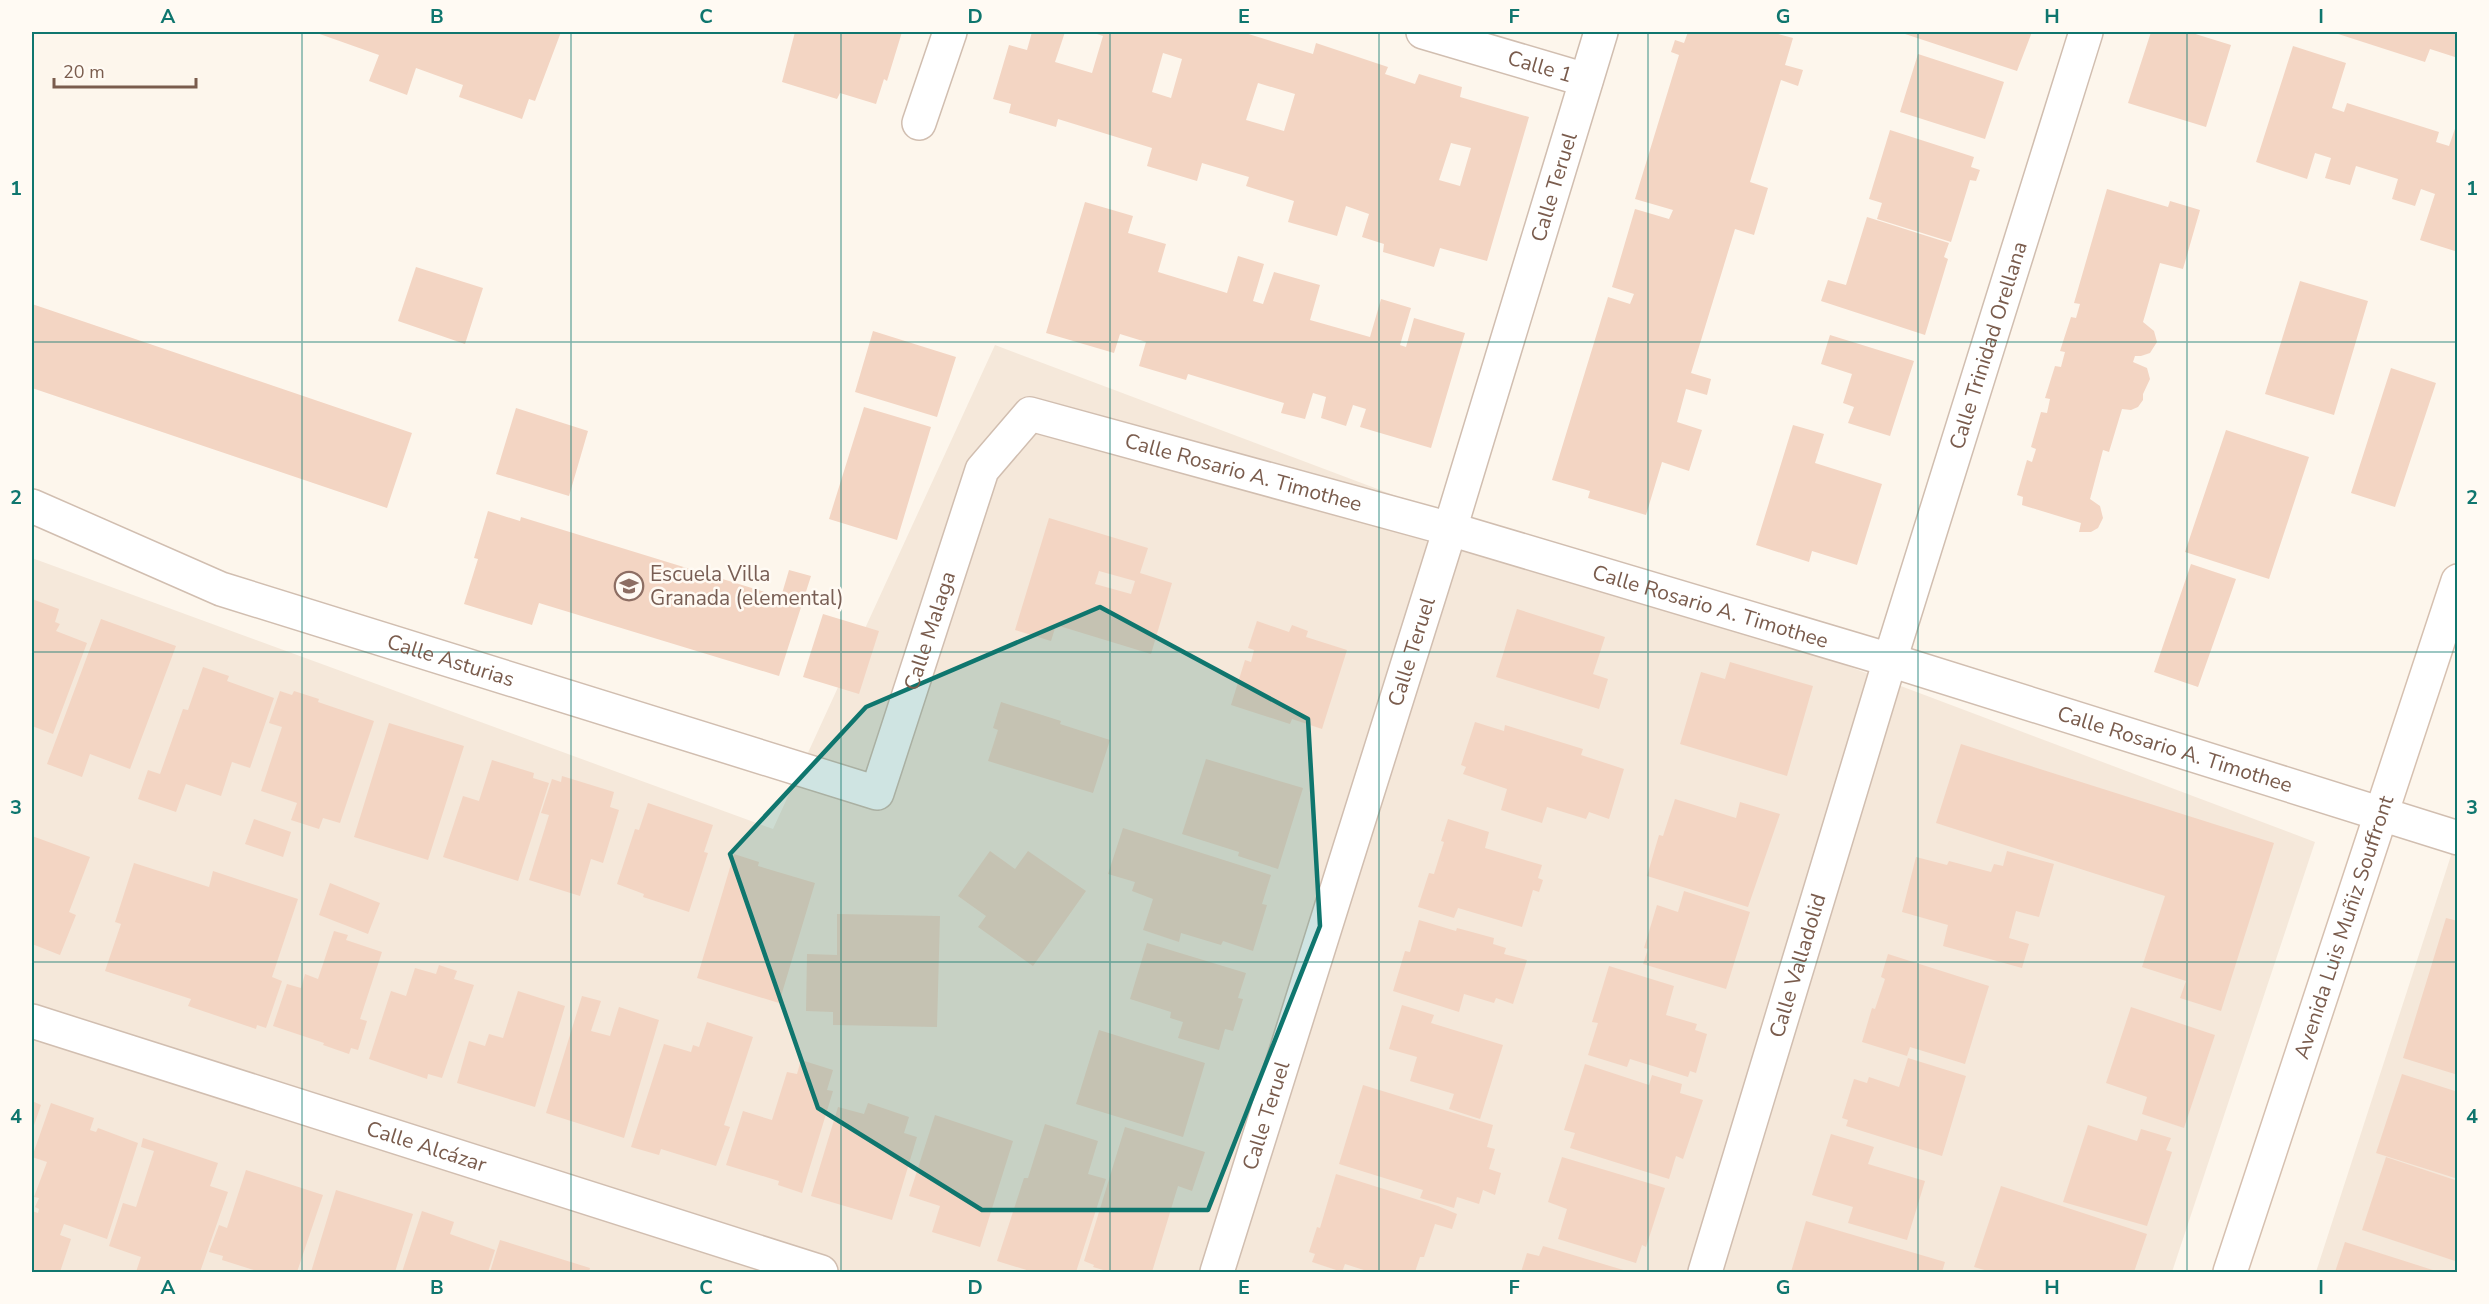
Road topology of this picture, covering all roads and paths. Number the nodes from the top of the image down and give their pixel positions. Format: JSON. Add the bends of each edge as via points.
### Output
{"nodes":[{"id":1,"x":950,"y":32,"type":"edge"},
{"id":2,"x":1423,"y":32,"type":"edge"},
{"id":3,"x":1601,"y":32,"type":"edge"},
{"id":4,"x":2086,"y":32,"type":"edge"},
{"id":5,"x":1586,"y":80,"type":"junction"},
{"id":6,"x":919,"y":123,"type":"dead end"},
{"id":7,"x":982,"y":470,"type":"joint"},
{"id":8,"x":32,"y":506,"type":"edge"},
{"id":9,"x":1450,"y":529,"type":"junction"},
{"id":10,"x":2457,"y":581,"type":"edge"},
{"id":11,"x":1890,"y":660,"type":"junction"},
{"id":12,"x":877,"y":793,"type":"joint"},
{"id":13,"x":2380,"y":814,"type":"junction"},
{"id":14,"x":2457,"y":838,"type":"edge"},
{"id":15,"x":32,"y":1021,"type":"edge"},
{"id":16,"x":821,"y":1272,"type":"edge"},
{"id":17,"x":1217,"y":1272,"type":"edge"},
{"id":18,"x":1705,"y":1272,"type":"edge"},
{"id":19,"x":2230,"y":1272,"type":"edge"}],
"edges":[{"from":1,"to":6,"type":"street"},
{"from":2,"to":5,"type":"street","name":"Calle 1"},
{"from":3,"to":5,"type":"street","name":"Calle Teruel"},
{"from":4,"to":11,"type":"street","name":"Calle Trinidad Orellana"},
{"from":5,"to":9,"type":"street","name":"Calle Teruel"},
{"from":7,"to":9,"type":"street","name":"Calle Rosario A. Timothee","via":[[1030,414]]},
{"from":7,"to":12,"type":"street","name":"Calle Malaga"},
{"from":8,"to":12,"type":"street","name":"Calle Asturias","via":[[221,589]]},
{"from":9,"to":11,"type":"street","name":"Calle Rosario A. Timothee"},
{"from":9,"to":17,"type":"street","name":"Calle Teruel"},
{"from":10,"to":13,"type":"street","name":"Avenida Luis Muñiz Souffront"},
{"from":11,"to":13,"type":"street","name":"Calle Rosario A. Timothee"},
{"from":11,"to":18,"type":"street","name":"Calle Valladolid"},
{"from":13,"to":14,"type":"street","name":"Calle Rosario A. Timothee"},
{"from":13,"to":19,"type":"street","name":"Avenida Luis Muñiz Souffront"},
{"from":15,"to":16,"type":"street","name":"Calle Alcázar"}]}
